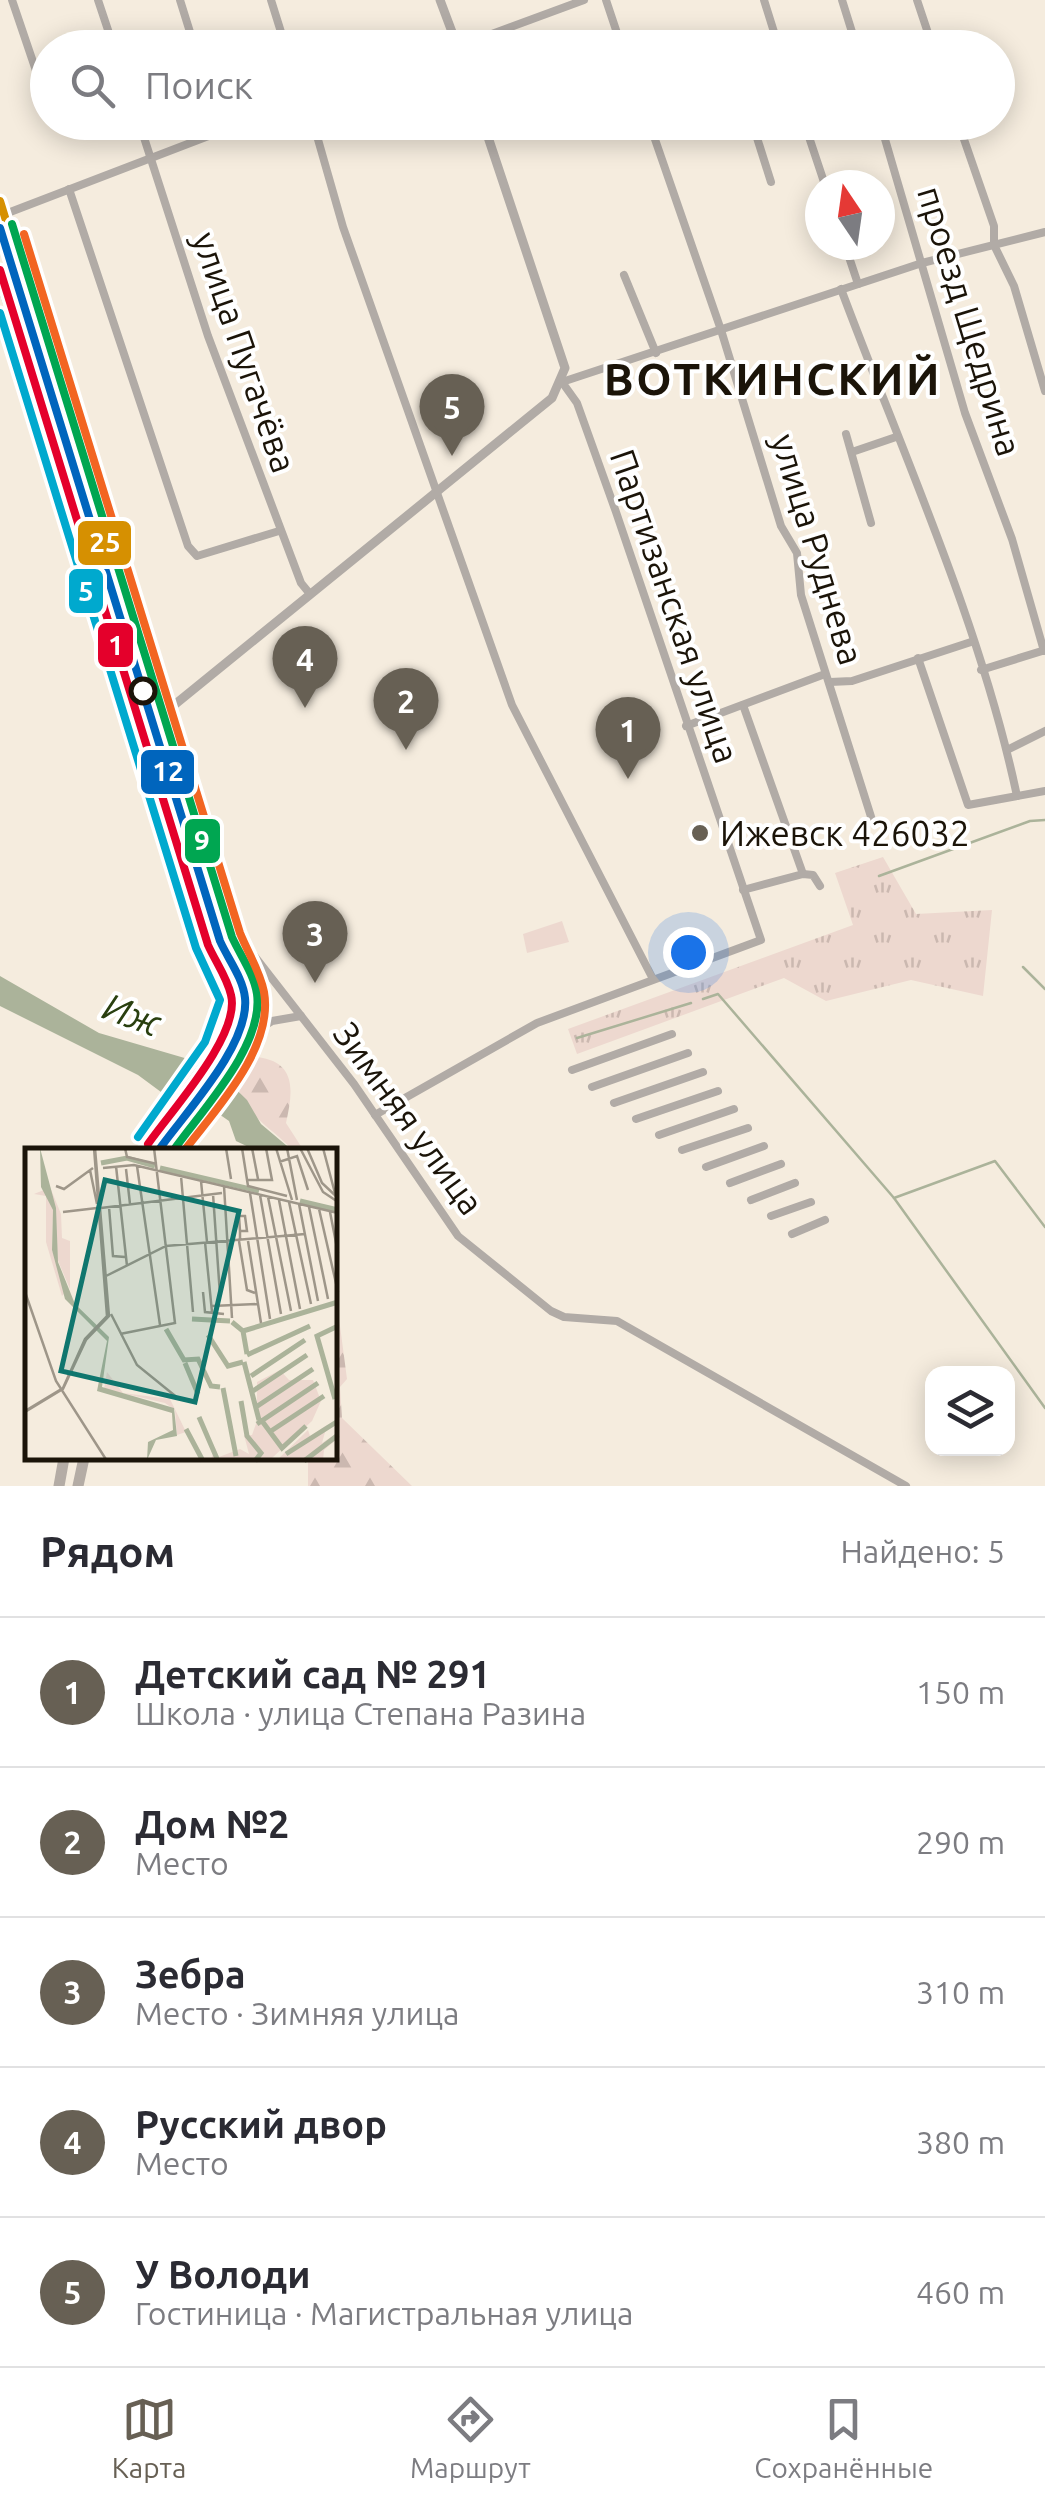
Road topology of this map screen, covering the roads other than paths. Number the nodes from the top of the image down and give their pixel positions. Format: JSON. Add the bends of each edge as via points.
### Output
{"nodes":[{"id":1,"x":12,"y":0,"type":"edge"},
{"id":2,"x":98,"y":0,"type":"edge"},
{"id":3,"x":180,"y":0,"type":"edge"},
{"id":4,"x":271,"y":0,"type":"edge"},
{"id":5,"x":440,"y":0,"type":"edge"},
{"id":6,"x":584,"y":0,"type":"edge"},
{"id":7,"x":606,"y":0,"type":"edge"},
{"id":8,"x":764,"y":0,"type":"edge"},
{"id":9,"x":842,"y":0,"type":"edge"},
{"id":10,"x":918,"y":0,"type":"edge"},
{"id":11,"x":108,"y":30,"type":"edge"},
{"id":12,"x":189,"y":30,"type":"edge"},
{"id":13,"x":280,"y":30,"type":"edge"},
{"id":14,"x":450,"y":30,"type":"edge"},
{"id":15,"x":502,"y":30,"type":"edge"},
{"id":16,"x":616,"y":30,"type":"edge"},
{"id":17,"x":773,"y":30,"type":"edge"},
{"id":18,"x":851,"y":30,"type":"edge"},
{"id":19,"x":927,"y":30,"type":"edge"},
{"id":20,"x":30,"y":53,"type":"edge"},
{"id":21,"x":145,"y":140,"type":"edge"},
{"id":22,"x":191,"y":140,"type":"edge"},
{"id":23,"x":318,"y":140,"type":"edge"},
{"id":24,"x":489,"y":140,"type":"edge"},
{"id":25,"x":654,"y":140,"type":"edge"},
{"id":26,"x":758,"y":140,"type":"edge"},
{"id":27,"x":810,"y":140,"type":"edge"},
{"id":28,"x":885,"y":140,"type":"edge"},
{"id":29,"x":964,"y":140,"type":"edge"},
{"id":30,"x":151,"y":158,"type":"junction"},
{"id":31,"x":820,"y":170,"type":"edge"},
{"id":32,"x":771,"y":182,"type":"dead end"},
{"id":33,"x":69,"y":190,"type":"junction"},
{"id":34,"x":0,"y":201,"type":"edge"},
{"id":35,"x":3,"y":215,"type":"edge"},
{"id":36,"x":1045,"y":232,"type":"edge"},
{"id":37,"x":994,"y":245,"type":"junction"},
{"id":38,"x":850,"y":260,"type":"edge"},
{"id":39,"x":922,"y":263,"type":"junction"},
{"id":40,"x":624,"y":275,"type":"dead end"},
{"id":41,"x":0,"y":277,"type":"edge"},
{"id":42,"x":858,"y":284,"type":"junction"},
{"id":43,"x":841,"y":289,"type":"junction"},
{"id":44,"x":721,"y":330,"type":"junction"},
{"id":45,"x":656,"y":353,"type":"junction"},
{"id":46,"x":562,"y":382,"type":"junction"},
{"id":47,"x":1045,"y":391,"type":"edge"},
{"id":48,"x":846,"y":434,"type":"dead end"},
{"id":49,"x":896,"y":437,"type":"junction"},
{"id":50,"x":852,"y":452,"type":"junction"},
{"id":51,"x":436,"y":494,"type":"junction"},
{"id":52,"x":871,"y":524,"type":"dead end"},
{"id":53,"x":278,"y":531,"type":"junction"},
{"id":54,"x":310,"y":594,"type":"junction"},
{"id":55,"x":971,"y":642,"type":"junction"},
{"id":56,"x":1045,"y":650,"type":"edge"},
{"id":57,"x":918,"y":658,"type":"junction"},
{"id":58,"x":981,"y":670,"type":"junction"},
{"id":59,"x":828,"y":678,"type":"junction"},
{"id":60,"x":743,"y":705,"type":"junction"},
{"id":61,"x":158,"y":719,"type":"junction"},
{"id":62,"x":686,"y":726,"type":"junction"},
{"id":63,"x":143,"y":730,"type":"junction"},
{"id":64,"x":1045,"y":731,"type":"edge"},
{"id":65,"x":1007,"y":750,"type":"junction"},
{"id":66,"x":1045,"y":791,"type":"edge"},
{"id":67,"x":1016,"y":796,"type":"junction"},
{"id":68,"x":873,"y":823,"type":"dead end"},
{"id":69,"x":803,"y":874,"type":"junction"},
{"id":70,"x":820,"y":886,"type":"dead end"},
{"id":71,"x":743,"y":890,"type":"junction"},
{"id":72,"x":216,"y":906,"type":"junction"},
{"id":73,"x":653,"y":979,"type":"junction"},
{"id":74,"x":300,"y":1016,"type":"junction"},
{"id":75,"x":672,"y":1034,"type":"dead end"},
{"id":76,"x":250,"y":1035,"type":"junction"},
{"id":77,"x":688,"y":1053,"type":"dead end"},
{"id":78,"x":572,"y":1070,"type":"dead end"},
{"id":79,"x":703,"y":1072,"type":"dead end"},
{"id":80,"x":592,"y":1088,"type":"dead end"},
{"id":81,"x":718,"y":1091,"type":"dead end"},
{"id":82,"x":614,"y":1103,"type":"dead end"},
{"id":83,"x":734,"y":1109,"type":"dead end"},
{"id":84,"x":374,"y":1115,"type":"junction"},
{"id":85,"x":636,"y":1119,"type":"dead end"},
{"id":86,"x":748,"y":1128,"type":"dead end"},
{"id":87,"x":659,"y":1135,"type":"dead end"},
{"id":88,"x":176,"y":1146,"type":"edge"},
{"id":89,"x":764,"y":1146,"type":"dead end"},
{"id":90,"x":144,"y":1148,"type":"edge"},
{"id":91,"x":682,"y":1150,"type":"dead end"},
{"id":92,"x":780,"y":1164,"type":"dead end"},
{"id":93,"x":706,"y":1167,"type":"dead end"},
{"id":94,"x":730,"y":1183,"type":"dead end"},
{"id":95,"x":795,"y":1184,"type":"dead end"},
{"id":96,"x":751,"y":1200,"type":"dead end"},
{"id":97,"x":811,"y":1202,"type":"dead end"},
{"id":98,"x":772,"y":1216,"type":"dead end"},
{"id":99,"x":824,"y":1220,"type":"dead end"},
{"id":100,"x":792,"y":1234,"type":"dead end"},
{"id":101,"x":63,"y":1461,"type":"edge"},
{"id":102,"x":83,"y":1461,"type":"edge"},
{"id":103,"x":58,"y":1486,"type":"edge"},
{"id":104,"x":78,"y":1486,"type":"edge"},
{"id":105,"x":906,"y":1486,"type":"edge"}],
"edges":[{"from":1,"to":20,"type":"street"},
{"from":2,"to":11,"type":"street"},
{"from":3,"to":12,"type":"street"},
{"from":4,"to":13,"type":"street"},
{"from":5,"to":14,"type":"street"},
{"from":6,"to":15,"type":"street"},
{"from":7,"to":16,"type":"street"},
{"from":8,"to":17,"type":"street"},
{"from":9,"to":18,"type":"street"},
{"from":10,"to":19,"type":"street"},
{"from":21,"to":30,"type":"street","name":"улица Пугачёва"},
{"from":22,"to":30,"type":"street"},
{"from":23,"to":51,"type":"street"},
{"from":24,"to":46,"type":"street","name":"Партизанская улица","via":[[565,368]]},
{"from":25,"to":44,"type":"street","name":"улица Руднева"},
{"from":26,"to":32,"type":"street"},
{"from":27,"to":31,"type":"street"},
{"from":28,"to":39,"type":"street","name":"проезд Щедрина"},
{"from":29,"to":37,"type":"street","via":[[994,226]]},
{"from":30,"to":33,"type":"street"},
{"from":30,"to":53,"type":"street","name":"улица Пугачёва"},
{"from":33,"to":35,"type":"street"},
{"from":33,"to":53,"type":"street","via":[[188,546],[197,556]]},
{"from":34,"to":35,"type":"main road"},
{"from":35,"to":61,"type":"main road"},
{"from":36,"to":37,"type":"street"},
{"from":37,"to":39,"type":"street"},
{"from":37,"to":47,"type":"street","via":[[1014,286]]},
{"from":38,"to":42,"type":"street"},
{"from":39,"to":42,"type":"street"},
{"from":39,"to":56,"type":"street","name":"проезд Щедрина"},
{"from":40,"to":45,"type":"street"},
{"from":41,"to":63,"type":"main road"},
{"from":42,"to":43,"type":"street"},
{"from":43,"to":44,"type":"street"},
{"from":43,"to":49,"type":"street"},
{"from":44,"to":45,"type":"street"},
{"from":44,"to":59,"type":"street","name":"улица Руднева","via":[[781,526],[797,553],[801,595]]},
{"from":45,"to":46,"type":"street"},
{"from":46,"to":51,"type":"street","via":[[552,398]]},
{"from":46,"to":62,"type":"street","name":"Партизанская улица","via":[[605,481]]},
{"from":48,"to":50,"type":"street"},
{"from":49,"to":50,"type":"street"},
{"from":49,"to":55,"type":"street"},
{"from":50,"to":52,"type":"street"},
{"from":51,"to":54,"type":"street"},
{"from":51,"to":73,"type":"street","via":[[527,739]]},
{"from":53,"to":54,"type":"street","name":"улица Пугачёва"},
{"from":54,"to":61,"type":"street"},
{"from":55,"to":57,"type":"street"},
{"from":55,"to":58,"type":"street"},
{"from":56,"to":58,"type":"street","name":"проезд Щедрина"},
{"from":57,"to":59,"type":"street","via":[[852,681]]},
{"from":57,"to":67,"type":"street","via":[[968,805]]},
{"from":58,"to":65,"type":"street"},
{"from":59,"to":60,"type":"street"},
{"from":59,"to":68,"type":"street","name":"улица Руднева"},
{"from":60,"to":62,"type":"street"},
{"from":60,"to":69,"type":"street"},
{"from":61,"to":63,"type":"main road"},
{"from":61,"to":72,"type":"main road"},
{"from":62,"to":71,"type":"street","name":"Партизанская улица"},
{"from":63,"to":90,"type":"main road","via":[[224,984],[228,1017]]},
{"from":64,"to":65,"type":"street"},
{"from":65,"to":67,"type":"street"},
{"from":66,"to":67,"type":"street"},
{"from":69,"to":70,"type":"street"},
{"from":69,"to":71,"type":"street"},
{"from":71,"to":73,"type":"street","name":"Партизанская улица","via":[[760,940]]},
{"from":72,"to":74,"type":"street","name":"Зимняя улица"},
{"from":72,"to":76,"type":"main road","via":[[256,1000]]},
{"from":73,"to":84,"type":"street","via":[[537,1023]]},
{"from":74,"to":76,"type":"street","via":[[272,1021]]},
{"from":74,"to":84,"type":"street","name":"Зимняя улица"},
{"from":75,"to":78,"type":"street"},
{"from":76,"to":88,"type":"main road"},
{"from":77,"to":80,"type":"street"},
{"from":79,"to":82,"type":"street"},
{"from":81,"to":85,"type":"street"},
{"from":83,"to":87,"type":"street"},
{"from":84,"to":105,"type":"street","name":"Зимняя улица","via":[[458,1236],[551,1310],[617,1322]]},
{"from":86,"to":91,"type":"street"},
{"from":89,"to":93,"type":"street"},
{"from":92,"to":94,"type":"street"},
{"from":95,"to":96,"type":"street"},
{"from":97,"to":98,"type":"street"},
{"from":99,"to":100,"type":"street"},
{"from":101,"to":103,"type":"main road"},
{"from":102,"to":104,"type":"main road"}]}
